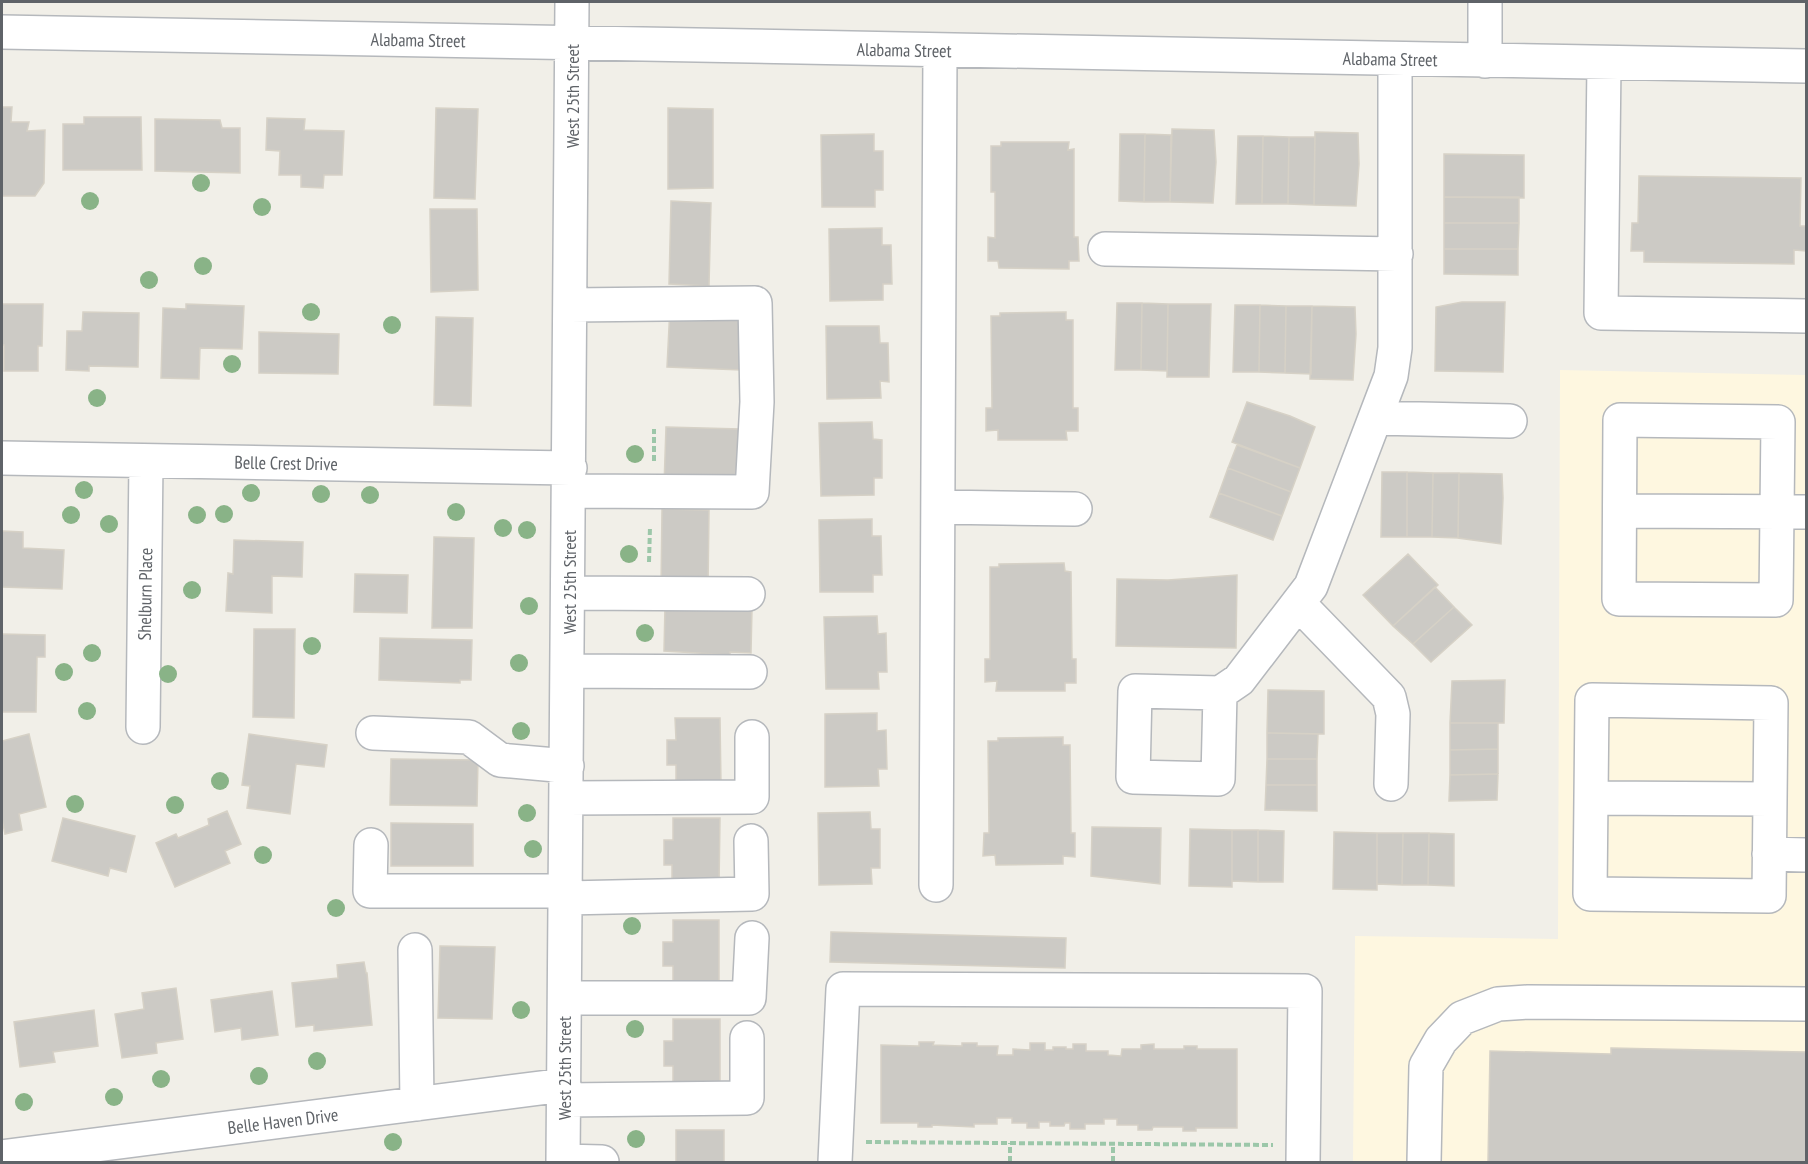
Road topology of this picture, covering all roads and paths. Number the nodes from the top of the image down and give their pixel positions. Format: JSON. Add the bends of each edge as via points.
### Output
{"nodes":[{"id":1,"x":572,"y":2,"type":"edge"},
{"id":2,"x":1485,"y":2,"type":"edge"},
{"id":3,"x":2,"y":32,"type":"edge"},
{"id":4,"x":573,"y":43,"type":"junction"},
{"id":5,"x":940,"y":50,"type":"junction"},
{"id":6,"x":1395,"y":59,"type":"junction"},
{"id":7,"x":1485,"y":61,"type":"junction"},
{"id":8,"x":1604,"y":63,"type":"junction"},
{"id":9,"x":1806,"y":66,"type":"edge"},
{"id":10,"x":1105,"y":249,"type":"dead end"},
{"id":11,"x":1396,"y":254,"type":"junction"},
{"id":12,"x":715,"y":288,"type":"dead end"},
{"id":13,"x":571,"y":298,"type":"junction"},
{"id":14,"x":1806,"y":316,"type":"edge"},
{"id":15,"x":1375,"y":418,"type":"junction"},
{"id":16,"x":1510,"y":421,"type":"dead end"},
{"id":17,"x":2,"y":458,"type":"edge"},
{"id":18,"x":146,"y":460,"type":"junction"},
{"id":19,"x":570,"y":480,"type":"junction"},
{"id":20,"x":938,"y":507,"type":"junction"},
{"id":21,"x":1075,"y":509,"type":"dead end"},
{"id":22,"x":1620,"y":511,"type":"junction"},
{"id":23,"x":1792,"y":512,"type":"edge"},
{"id":24,"x":650,"y":527,"type":"dead end"},
{"id":25,"x":649,"y":568,"type":"dead end"},
{"id":26,"x":569,"y":593,"type":"junction"},
{"id":27,"x":748,"y":594,"type":"dead end"},
{"id":28,"x":1298,"y":603,"type":"junction"},
{"id":29,"x":568,"y":671,"type":"junction"},
{"id":30,"x":750,"y":672,"type":"dead end"},
{"id":31,"x":1220,"y":693,"type":"dead end"},
{"id":32,"x":143,"y":727,"type":"dead end"},
{"id":33,"x":373,"y":733,"type":"dead end"},
{"id":34,"x":752,"y":737,"type":"dead end"},
{"id":35,"x":567,"y":766,"type":"junction"},
{"id":36,"x":1391,"y":784,"type":"dead end"},
{"id":37,"x":567,"y":798,"type":"junction"},
{"id":38,"x":1591,"y":798,"type":"junction"},
{"id":39,"x":1770,"y":799,"type":"junction"},
{"id":40,"x":751,"y":841,"type":"dead end"},
{"id":41,"x":371,"y":845,"type":"dead end"},
{"id":42,"x":1769,"y":854,"type":"junction"},
{"id":43,"x":1806,"y":855,"type":"edge"},
{"id":44,"x":936,"y":885,"type":"dead end"},
{"id":45,"x":566,"y":895,"type":"junction"},
{"id":46,"x":752,"y":938,"type":"dead end"},
{"id":47,"x":415,"y":951,"type":"dead end"},
{"id":48,"x":565,"y":998,"type":"junction"},
{"id":49,"x":1806,"y":1004,"type":"edge"},
{"id":50,"x":747,"y":1038,"type":"dead end"},
{"id":51,"x":564,"y":1093,"type":"junction"},
{"id":52,"x":417,"y":1104,"type":"junction"},
{"id":53,"x":1011,"y":1143,"type":"junction"},
{"id":54,"x":1113,"y":1144,"type":"junction"},
{"id":55,"x":834,"y":1152,"type":"edge"},
{"id":56,"x":1303,"y":1154,"type":"edge"},
{"id":57,"x":2,"y":1157,"type":"edge"},
{"id":58,"x":563,"y":1162,"type":"edge"},
{"id":59,"x":602,"y":1162,"type":"edge"},
{"id":60,"x":1010,"y":1162,"type":"edge"},
{"id":61,"x":1113,"y":1162,"type":"edge"},
{"id":62,"x":1424,"y":1162,"type":"edge"}],
"edges":[{"from":1,"to":4,"type":"street","name":"West 25th Street"},
{"from":2,"to":7,"type":"street"},
{"from":3,"to":4,"type":"street","name":"Alabama Street"},
{"from":4,"to":5,"type":"street","name":"Alabama Street"},
{"from":4,"to":13,"type":"street","name":"West 25th Street"},
{"from":5,"to":6,"type":"street","name":"Alabama Street"},
{"from":5,"to":20,"type":"street"},
{"from":6,"to":7,"type":"street","name":"Alabama Street"},
{"from":6,"to":11,"type":"street"},
{"from":7,"to":8,"type":"street","name":"Alabama Street"},
{"from":8,"to":9,"type":"street","name":"Alabama Street"},
{"from":8,"to":14,"type":"street","via":[[1601,313]]},
{"from":10,"to":11,"type":"street"},
{"from":11,"to":15,"type":"street","via":[[1395,348],[1391,376]]},
{"from":12,"to":13,"type":"street"},
{"from":13,"to":19,"type":"street","name":"West 25th Street"},
{"from":13,"to":19,"type":"street","name":"Belle Crest Drive","via":[[755,303],[757,402],[752,492]]},
{"from":15,"to":16,"type":"street"},
{"from":15,"to":28,"type":"street","via":[[1311,586]]},
{"from":17,"to":18,"type":"street","name":"Belle Crest Drive"},
{"from":18,"to":19,"type":"street","name":"Belle Crest Drive"},
{"from":18,"to":32,"type":"street","name":"Shelburn Place"},
{"from":19,"to":26,"type":"street","name":"West 25th Street"},
{"from":20,"to":21,"type":"street"},
{"from":20,"to":44,"type":"street"},
{"from":22,"to":23,"type":"street"},
{"from":22,"to":23,"type":"street","via":[[1619,599],[1776,600]]},
{"from":22,"to":23,"type":"street","via":[[1620,420],[1778,422]]},
{"from":24,"to":25,"type":"path"},
{"from":26,"to":27,"type":"street"},
{"from":26,"to":29,"type":"street","name":"West 25th Street"},
{"from":28,"to":31,"type":"street","via":[[1239,680]]},
{"from":28,"to":36,"type":"street","via":[[1389,697],[1393,714]]},
{"from":29,"to":30,"type":"street"},
{"from":29,"to":35,"type":"street","name":"West 25th Street"},
{"from":33,"to":35,"type":"street","via":[[469,737],[500,760]]},
{"from":34,"to":37,"type":"street","via":[[752,797]]},
{"from":35,"to":37,"type":"street","name":"West 25th Street"},
{"from":37,"to":45,"type":"street","name":"West 25th Street"},
{"from":38,"to":39,"type":"street"},
{"from":38,"to":39,"type":"street","via":[[1592,700],[1771,703]]},
{"from":38,"to":42,"type":"street","via":[[1590,894],[1768,896]]},
{"from":39,"to":42,"type":"street"},
{"from":40,"to":45,"type":"street","via":[[752,894]]},
{"from":41,"to":45,"type":"street","via":[[370,891]]},
{"from":42,"to":43,"type":"street"},
{"from":45,"to":48,"type":"street","name":"West 25th Street"},
{"from":46,"to":48,"type":"street","via":[[749,998]]},
{"from":47,"to":52,"type":"street"},
{"from":48,"to":51,"type":"street","name":"West 25th Street"},
{"from":49,"to":62,"type":"street","via":[[1528,1002],[1498,1004],[1462,1018],[1441,1040],[1426,1066]]},
{"from":50,"to":51,"type":"street","name":"Belle Haven Drive","via":[[747,1098]]},
{"from":51,"to":52,"type":"street","name":"Belle Haven Drive"},
{"from":51,"to":58,"type":"street","name":"West 25th Street"},
{"from":52,"to":57,"type":"street","name":"Belle Haven Drive"},
{"from":53,"to":54,"type":"path"},
{"from":53,"to":55,"type":"path"},
{"from":53,"to":60,"type":"path"},
{"from":54,"to":56,"type":"path"},
{"from":54,"to":61,"type":"path"},
{"from":55,"to":56,"type":"street","via":[[843,989],[1305,991]]},
{"from":58,"to":59,"type":"street"}]}
